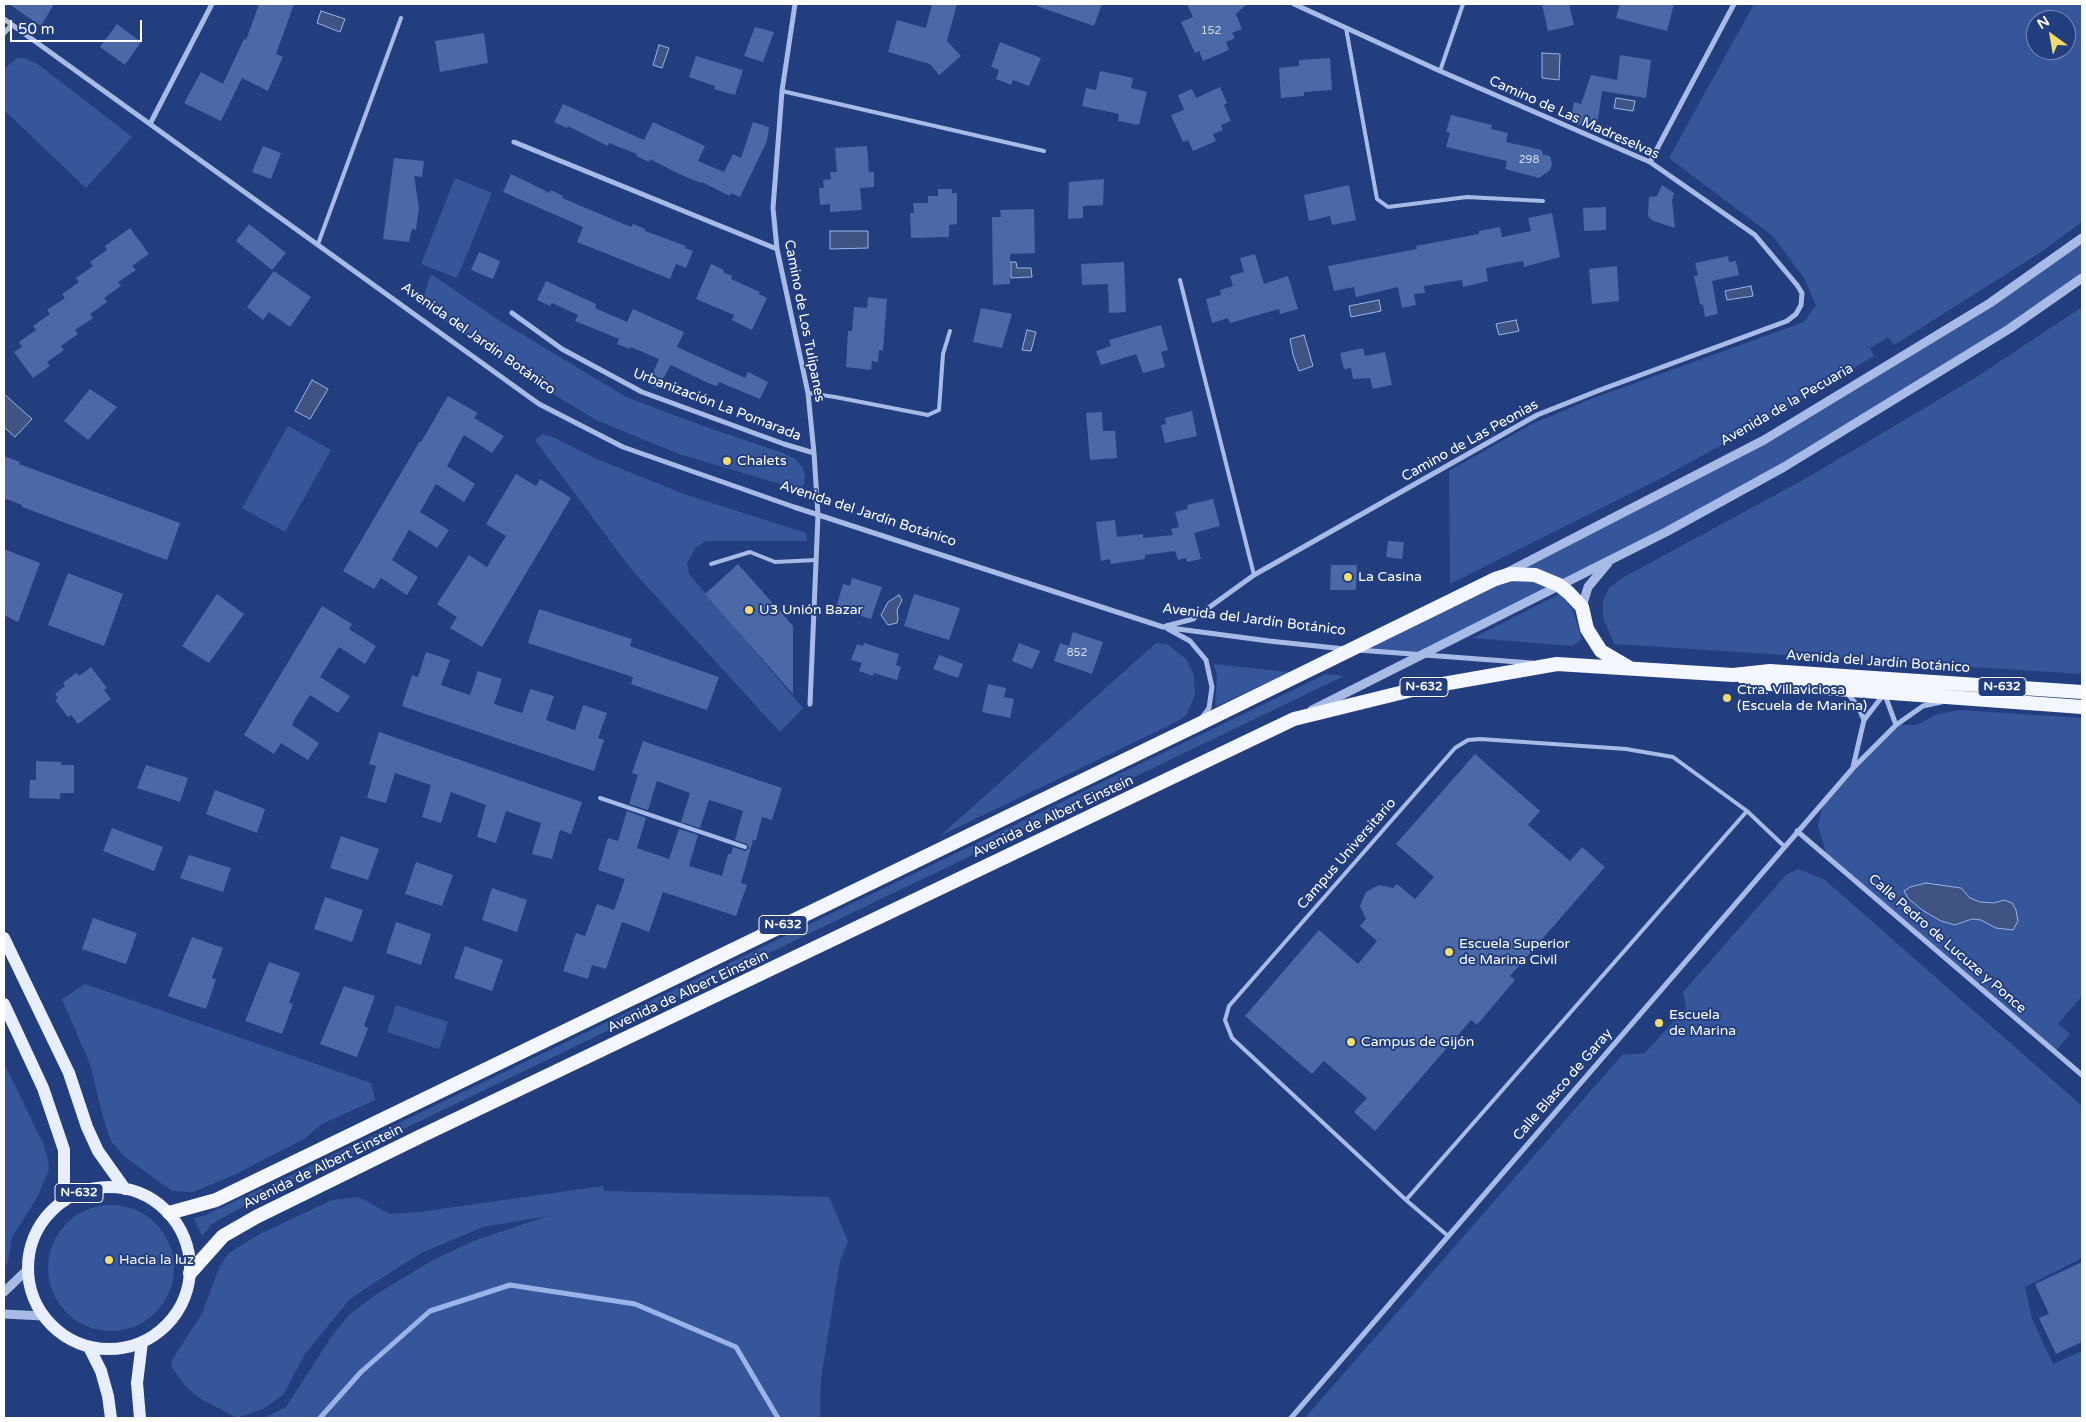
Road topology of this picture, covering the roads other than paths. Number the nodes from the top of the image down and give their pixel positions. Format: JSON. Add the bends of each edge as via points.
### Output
{"nodes":[{"id":1,"x":212,"y":4,"type":"edge"},
{"id":2,"x":795,"y":4,"type":"edge"},
{"id":3,"x":1294,"y":4,"type":"edge"},
{"id":4,"x":1463,"y":4,"type":"edge"},
{"id":5,"x":1734,"y":4,"type":"edge"},
{"id":6,"x":401,"y":18,"type":"dead end"},
{"id":7,"x":4,"y":19,"type":"edge"},
{"id":8,"x":12,"y":25,"type":"junction"},
{"id":9,"x":1346,"y":28,"type":"junction"},
{"id":10,"x":4,"y":33,"type":"edge"},
{"id":11,"x":1440,"y":71,"type":"junction"},
{"id":12,"x":782,"y":91,"type":"junction"},
{"id":13,"x":150,"y":124,"type":"junction"},
{"id":14,"x":514,"y":142,"type":"dead end"},
{"id":15,"x":1044,"y":151,"type":"dead end"},
{"id":16,"x":1650,"y":162,"type":"junction"},
{"id":17,"x":1543,"y":201,"type":"dead end"},
{"id":18,"x":2082,"y":238,"type":"edge"},
{"id":19,"x":318,"y":244,"type":"junction"},
{"id":20,"x":777,"y":248,"type":"junction"},
{"id":21,"x":1180,"y":280,"type":"dead end"},
{"id":22,"x":2082,"y":280,"type":"edge"},
{"id":23,"x":1801,"y":305,"type":"joint"},
{"id":24,"x":512,"y":313,"type":"dead end"},
{"id":25,"x":950,"y":331,"type":"dead end"},
{"id":26,"x":808,"y":393,"type":"junction"},
{"id":27,"x":814,"y":452,"type":"junction"},
{"id":28,"x":818,"y":515,"type":"junction"},
{"id":29,"x":816,"y":560,"type":"junction"},
{"id":30,"x":1610,"y":561,"type":"junction"},
{"id":31,"x":711,"y":564,"type":"dead end"},
{"id":32,"x":1254,"y":575,"type":"junction"},
{"id":33,"x":1495,"y":579,"type":"junction"},
{"id":34,"x":1559,"y":585,"type":"junction"},
{"id":35,"x":1582,"y":607,"type":"junction"},
{"id":36,"x":1163,"y":627,"type":"junction"},
{"id":37,"x":1351,"y":649,"type":"junction"},
{"id":38,"x":1421,"y":656,"type":"junction"},
{"id":39,"x":1557,"y":664,"type":"junction"},
{"id":40,"x":1633,"y":669,"type":"junction"},
{"id":41,"x":1732,"y":675,"type":"junction"},
{"id":42,"x":1867,"y":678,"type":"junction"},
{"id":43,"x":1922,"y":681,"type":"junction"},
{"id":44,"x":1845,"y":690,"type":"junction"},
{"id":45,"x":2082,"y":692,"type":"edge"},
{"id":46,"x":1884,"y":693,"type":"junction"},
{"id":47,"x":1958,"y":699,"type":"junction"},
{"id":48,"x":810,"y":704,"type":"dead end"},
{"id":49,"x":2082,"y":707,"type":"edge"},
{"id":50,"x":1294,"y":719,"type":"junction"},
{"id":51,"x":1864,"y":720,"type":"junction"},
{"id":52,"x":1896,"y":725,"type":"junction"},
{"id":53,"x":1196,"y":726,"type":"junction"},
{"id":54,"x":1853,"y":768,"type":"junction"},
{"id":55,"x":600,"y":798,"type":"dead end"},
{"id":56,"x":1747,"y":811,"type":"junction"},
{"id":57,"x":1797,"y":831,"type":"junction"},
{"id":58,"x":1784,"y":846,"type":"junction"},
{"id":59,"x":745,"y":847,"type":"dead end"},
{"id":60,"x":4,"y":938,"type":"edge"},
{"id":61,"x":4,"y":1004,"type":"edge"},
{"id":62,"x":2082,"y":1075,"type":"edge"},
{"id":63,"x":125,"y":1189,"type":"junction"},
{"id":64,"x":1406,"y":1200,"type":"junction"},
{"id":65,"x":64,"y":1201,"type":"junction"},
{"id":66,"x":169,"y":1213,"type":"junction"},
{"id":67,"x":1448,"y":1236,"type":"junction"},
{"id":68,"x":28,"y":1269,"type":"junction"},
{"id":69,"x":190,"y":1273,"type":"junction"},
{"id":70,"x":4,"y":1292,"type":"edge"},
{"id":71,"x":4,"y":1314,"type":"edge"},
{"id":72,"x":43,"y":1316,"type":"junction"},
{"id":73,"x":142,"y":1342,"type":"junction"},
{"id":74,"x":88,"y":1347,"type":"junction"},
{"id":75,"x":111,"y":1418,"type":"edge"},
{"id":76,"x":140,"y":1418,"type":"edge"},
{"id":77,"x":1291,"y":1418,"type":"edge"}],
"edges":[{"from":1,"to":13,"type":"street"},
{"from":2,"to":12,"type":"street","name":"Camino de Los Tulipanes"},
{"from":3,"to":9,"type":"street","name":"Camino de Las Madreselvas"},
{"from":4,"to":11,"type":"lane"},
{"from":5,"to":16,"type":"street"},
{"from":6,"to":19,"type":"lane"},
{"from":7,"to":8,"type":"street","name":"Avenida del Jardín Botánico"},
{"from":8,"to":10,"type":"street"},
{"from":8,"to":13,"type":"street","name":"Avenida del Jardín Botánico"},
{"from":9,"to":11,"type":"street","name":"Camino de Las Madreselvas"},
{"from":9,"to":17,"type":"lane","via":[[1377,199],[1388,207],[1467,197]]},
{"from":11,"to":16,"type":"street","name":"Camino de Las Madreselvas"},
{"from":12,"to":15,"type":"lane"},
{"from":12,"to":20,"type":"street","name":"Camino de Los Tulipanes","via":[[773,208]]},
{"from":13,"to":19,"type":"street","name":"Avenida del Jardín Botánico"},
{"from":14,"to":20,"type":"street"},
{"from":16,"to":23,"type":"street","name":"Camino de Las Madreselvas","via":[[1755,234],[1797,285],[1802,293]]},
{"from":18,"to":33,"type":"street","name":"Avenida de la Pecuaria","via":[[1990,303],[1764,440]]},
{"from":19,"to":28,"type":"street","name":"Avenida del Jardín Botánico","via":[[539,404],[623,448]]},
{"from":20,"to":26,"type":"street","name":"Camino de Los Tulipanes"},
{"from":21,"to":32,"type":"lane"},
{"from":22,"to":30,"type":"street","via":[[2009,329],[1784,467]]},
{"from":23,"to":32,"type":"street","name":"Camino de Las Peonias","via":[[1787,321],[1537,415]]},
{"from":24,"to":27,"type":"street","name":"Urbanización La Pomarada","via":[[562,348],[642,392]]},
{"from":25,"to":26,"type":"lane","via":[[943,354],[939,410],[928,415]]},
{"from":26,"to":27,"type":"street","name":"Camino de Los Tulipanes"},
{"from":27,"to":28,"type":"street","name":"Camino de Los Tulipanes"},
{"from":28,"to":29,"type":"street","name":"Camino de Los Tulipanes"},
{"from":28,"to":36,"type":"street","name":"Avenida del Jardín Botánico"},
{"from":29,"to":31,"type":"lane","via":[[774,562],[750,552]]},
{"from":29,"to":48,"type":"street","name":"Camino de Los Tulipanes"},
{"from":30,"to":34,"type":"street"},
{"from":30,"to":35,"type":"street","via":[[1588,588]]},
{"from":32,"to":36,"type":"street","name":"Camino de Las Peonias","via":[[1193,618]]},
{"from":33,"to":34,"type":"highway","name":"Avenida de la Pecuaria","number":"N-632","via":[[1511,574],[1535,575]]},
{"from":33,"to":37,"type":"highway","name":"Avenida de la Pecuaria","number":"N-632"},
{"from":34,"to":35,"type":"highway","name":"Avenida de la Pecuaria","number":"N-632"},
{"from":34,"to":38,"type":"street"},
{"from":35,"to":40,"type":"highway","number":"N-632","via":[[1587,629],[1601,652]]},
{"from":36,"to":37,"type":"street","name":"Avenida del Jardín Botánico","via":[[1269,642]]},
{"from":36,"to":53,"type":"street","via":[[1190,641],[1206,660],[1212,687],[1209,708]]},
{"from":37,"to":38,"type":"street","name":"Avenida del Jardín Botánico"},
{"from":37,"to":53,"type":"highway","name":"Avenida de Albert Einstein","number":"N-632"},
{"from":38,"to":39,"type":"street","name":"Avenida del Jardín Botánico"},
{"from":38,"to":50,"type":"street","name":"Avenida de Albert Einstein"},
{"from":39,"to":40,"type":"highway","name":"Avenida del Jardín Botánico","number":"N-632"},
{"from":39,"to":50,"type":"highway","name":"Avenida de Albert Einstein","number":"N-632","via":[[1420,688]]},
{"from":40,"to":41,"type":"highway","name":"Avenida del Jardín Botánico","number":"N-632"},
{"from":41,"to":42,"type":"highway","name":"Avenida del Jardín Botánico","number":"N-632","via":[[1770,671]]},
{"from":41,"to":44,"type":"highway","name":"Avenida del Jardín Botánico","number":"N-632","via":[[1770,684]]},
{"from":42,"to":43,"type":"highway","name":"Avenida del Jardín Botánico","number":"N-632"},
{"from":42,"to":46,"type":"street"},
{"from":43,"to":45,"type":"highway","name":"Avenida del Jardín Botánico","number":"N-632"},
{"from":43,"to":46,"type":"street"},
{"from":44,"to":46,"type":"highway","name":"Avenida del Jardín Botánico","number":"N-632"},
{"from":44,"to":51,"type":"street"},
{"from":46,"to":47,"type":"highway","name":"Avenida del Jardín Botánico","number":"N-632"},
{"from":46,"to":51,"type":"street","name":"Calle Blasco de Garay"},
{"from":46,"to":52,"type":"street"},
{"from":47,"to":49,"type":"highway","name":"Avenida del Jardín Botánico","number":"N-632"},
{"from":47,"to":52,"type":"street","name":"Calle Blasco de Garay","via":[[1923,706]]},
{"from":50,"to":69,"type":"highway","name":"Avenida de Albert Einstein","number":"N-632","via":[[256,1217],[223,1236]]},
{"from":51,"to":54,"type":"street","name":"Calle Blasco de Garay"},
{"from":52,"to":54,"type":"street","name":"Calle Blasco de Garay"},
{"from":53,"to":66,"type":"highway","name":"Avenida de Albert Einstein","number":"N-632","via":[[216,1200]]},
{"from":54,"to":57,"type":"street","name":"Calle Blasco de Garay"},
{"from":55,"to":59,"type":"lane"},
{"from":56,"to":58,"type":"lane","name":"Campus Universitario"},
{"from":56,"to":64,"type":"lane"},
{"from":56,"to":64,"type":"lane","name":"Campus Universitario","via":[[1673,757],[1626,749],[1480,739],[1468,740],[1455,748],[1229,1006],[1225,1020],[1232,1038]]},
{"from":57,"to":58,"type":"street","name":"Calle Blasco de Garay"},
{"from":57,"to":62,"type":"street","name":"Calle Pedro de Lucuze y Ponce"},
{"from":58,"to":67,"type":"street","name":"Calle Blasco de Garay"},
{"from":60,"to":63,"type":"main road","number":"N-632","via":[[69,1073],[98,1151]]},
{"from":61,"to":65,"type":"main road","number":"N-632","via":[[43,1088],[64,1150]]},
{"from":63,"to":65,"type":"main road","number":"N-632","via":[[102,1187]]},
{"from":63,"to":66,"type":"main road","number":"N-632","via":[[152,1200]]},
{"from":64,"to":67,"type":"lane","name":"Campus Universitario"},
{"from":65,"to":68,"type":"main road","number":"N-632","via":[[45,1218],[34,1237]]},
{"from":66,"to":69,"type":"main road","number":"N-632","via":[[181,1230],[188,1250]]},
{"from":67,"to":77,"type":"street","name":"Calle Blasco de Garay"},
{"from":68,"to":70,"type":"street"},
{"from":68,"to":72,"type":"main road","number":"N-632","via":[[32,1293]]},
{"from":69,"to":73,"type":"main road","number":"N-632","via":[[185,1298],[176,1315],[160,1331]]},
{"from":71,"to":72,"type":"street"},
{"from":72,"to":74,"type":"main road","number":"N-632","via":[[59,1332]]},
{"from":73,"to":74,"type":"main road","number":"N-632","via":[[114,1349]]},
{"from":73,"to":76,"type":"main road","via":[[137,1383]]},
{"from":74,"to":75,"type":"main road","via":[[101,1372]]}]}
